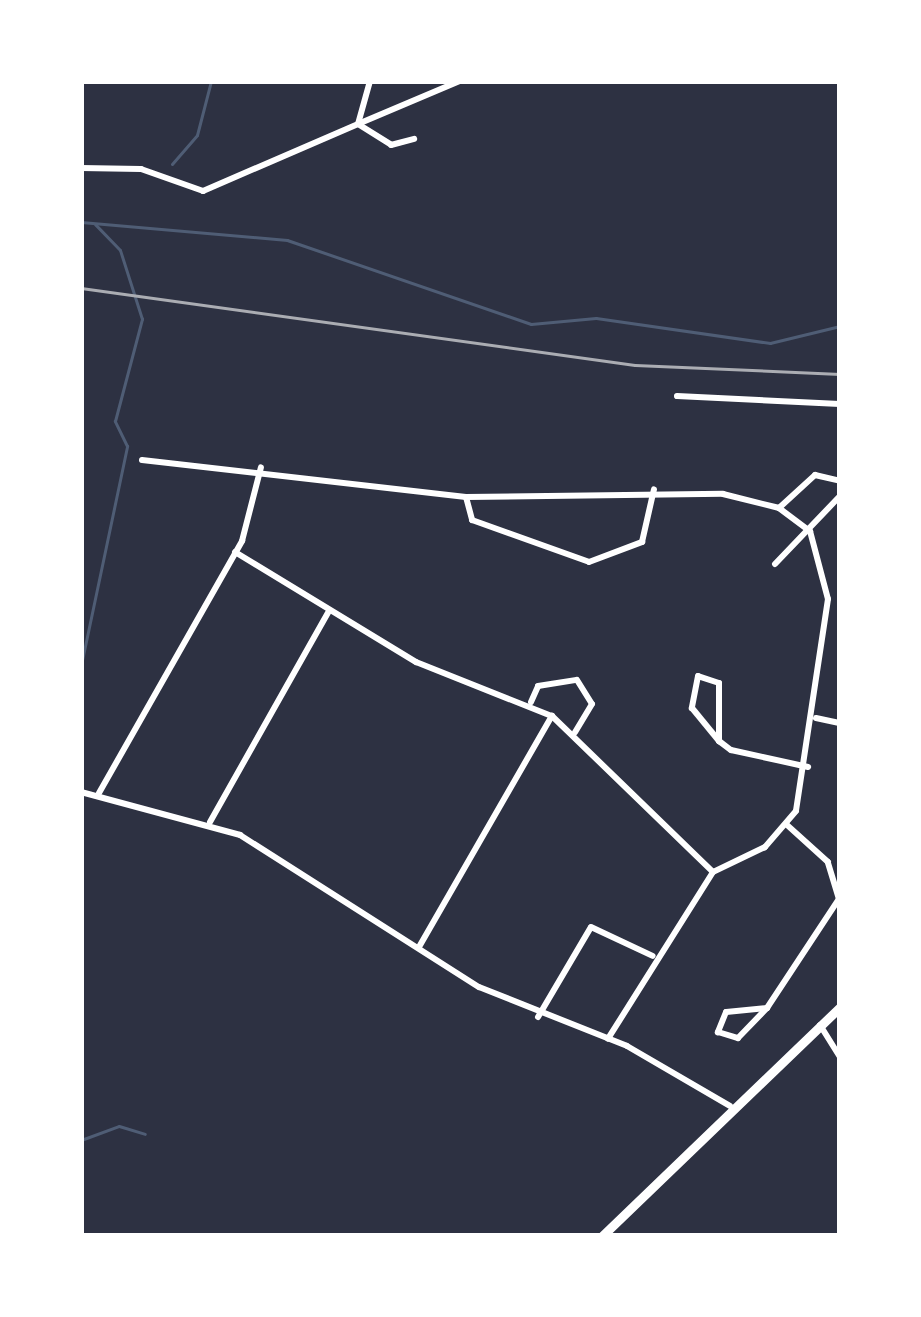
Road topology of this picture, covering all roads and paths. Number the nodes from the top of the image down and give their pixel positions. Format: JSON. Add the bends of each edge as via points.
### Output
{"nodes":[{"id":1,"x":370,"y":81,"type":"edge"},
{"id":2,"x":460,"y":81,"type":"edge"},
{"id":3,"x":358,"y":124,"type":"junction"},
{"id":4,"x":414,"y":139,"type":"dead end"},
{"id":5,"x":81,"y":168,"type":"edge"},
{"id":6,"x":677,"y":396,"type":"dead end"},
{"id":7,"x":737,"y":398,"type":"junction"},
{"id":8,"x":840,"y":404,"type":"edge"},
{"id":9,"x":736,"y":408,"type":"dead end"},
{"id":10,"x":142,"y":460,"type":"dead end"},
{"id":11,"x":261,"y":467,"type":"junction"},
{"id":12,"x":840,"y":482,"type":"edge"},
{"id":13,"x":654,"y":489,"type":"junction"},
{"id":14,"x":840,"y":496,"type":"edge"},
{"id":15,"x":466,"y":497,"type":"junction"},
{"id":16,"x":832,"y":506,"type":"junction"},
{"id":17,"x":779,"y":508,"type":"junction"},
{"id":18,"x":840,"y":512,"type":"edge"},
{"id":19,"x":810,"y":531,"type":"junction"},
{"id":20,"x":235,"y":553,"type":"junction"},
{"id":21,"x":776,"y":564,"type":"dead end"},
{"id":22,"x":329,"y":611,"type":"junction"},
{"id":23,"x":531,"y":702,"type":"junction"},
{"id":24,"x":552,"y":716,"type":"junction"},
{"id":25,"x":816,"y":718,"type":"junction"},
{"id":26,"x":840,"y":723,"type":"edge"},
{"id":27,"x":575,"y":732,"type":"junction"},
{"id":28,"x":719,"y":741,"type":"junction"},
{"id":29,"x":808,"y":767,"type":"junction"},
{"id":30,"x":81,"y":791,"type":"edge"},
{"id":31,"x":99,"y":794,"type":"junction"},
{"id":32,"x":210,"y":822,"type":"junction"},
{"id":33,"x":787,"y":825,"type":"junction"},
{"id":34,"x":713,"y":872,"type":"junction"},
{"id":35,"x":419,"y":946,"type":"junction"},
{"id":36,"x":653,"y":956,"type":"junction"},
{"id":37,"x":840,"y":1007,"type":"edge"},
{"id":38,"x":767,"y":1008,"type":"junction"},
{"id":39,"x":538,"y":1017,"type":"junction"},
{"id":40,"x":820,"y":1025,"type":"junction"},
{"id":41,"x":608,"y":1039,"type":"junction"},
{"id":42,"x":840,"y":1058,"type":"edge"},
{"id":43,"x":730,"y":1106,"type":"junction"},
{"id":44,"x":602,"y":1236,"type":"edge"}],
"edges":[{"from":1,"to":3,"type":"street"},
{"from":2,"to":3,"type":"street"},
{"from":3,"to":4,"type":"street","via":[[392,145]]},
{"from":3,"to":5,"type":"street","via":[[202,191],[141,169]]},
{"from":6,"to":7,"type":"street"},
{"from":7,"to":8,"type":"street"},
{"from":7,"to":9,"type":"street"},
{"from":10,"to":11,"type":"street"},
{"from":11,"to":15,"type":"street"},
{"from":11,"to":20,"type":"street"},
{"from":12,"to":17,"type":"street","via":[[814,476]]},
{"from":13,"to":15,"type":"street"},
{"from":13,"to":15,"type":"street","via":[[642,542],[589,562],[472,520]]},
{"from":13,"to":17,"type":"street"},
{"from":14,"to":16,"type":"street"},
{"from":16,"to":18,"type":"street"},
{"from":16,"to":19,"type":"street"},
{"from":17,"to":19,"type":"street"},
{"from":19,"to":21,"type":"street"},
{"from":19,"to":25,"type":"street","via":[[828,599]]},
{"from":20,"to":22,"type":"street"},
{"from":20,"to":31,"type":"street"},
{"from":22,"to":23,"type":"street","via":[[416,662]]},
{"from":22,"to":32,"type":"street"},
{"from":23,"to":24,"type":"street"},
{"from":23,"to":27,"type":"street","via":[[538,686],[577,680],[592,704]]},
{"from":24,"to":27,"type":"street"},
{"from":24,"to":35,"type":"street"},
{"from":25,"to":26,"type":"street"},
{"from":25,"to":29,"type":"street"},
{"from":27,"to":34,"type":"street"},
{"from":28,"to":28,"type":"street","via":[[692,708],[698,676],[719,683]]},
{"from":28,"to":29,"type":"street"},
{"from":29,"to":33,"type":"street"},
{"from":30,"to":31,"type":"street"},
{"from":31,"to":32,"type":"street"},
{"from":32,"to":35,"type":"street"},
{"from":33,"to":34,"type":"street"},
{"from":33,"to":38,"type":"street","via":[[828,862],[838,899]]},
{"from":34,"to":36,"type":"street"},
{"from":35,"to":39,"type":"street"},
{"from":36,"to":39,"type":"street","via":[[591,927]]},
{"from":36,"to":41,"type":"street"},
{"from":37,"to":40,"type":"highway"},
{"from":38,"to":38,"type":"street","via":[[737,1038],[718,1032],[726,1012]]},
{"from":39,"to":41,"type":"street"},
{"from":40,"to":42,"type":"street"},
{"from":40,"to":43,"type":"highway"},
{"from":41,"to":43,"type":"street"},
{"from":43,"to":44,"type":"highway"}]}
